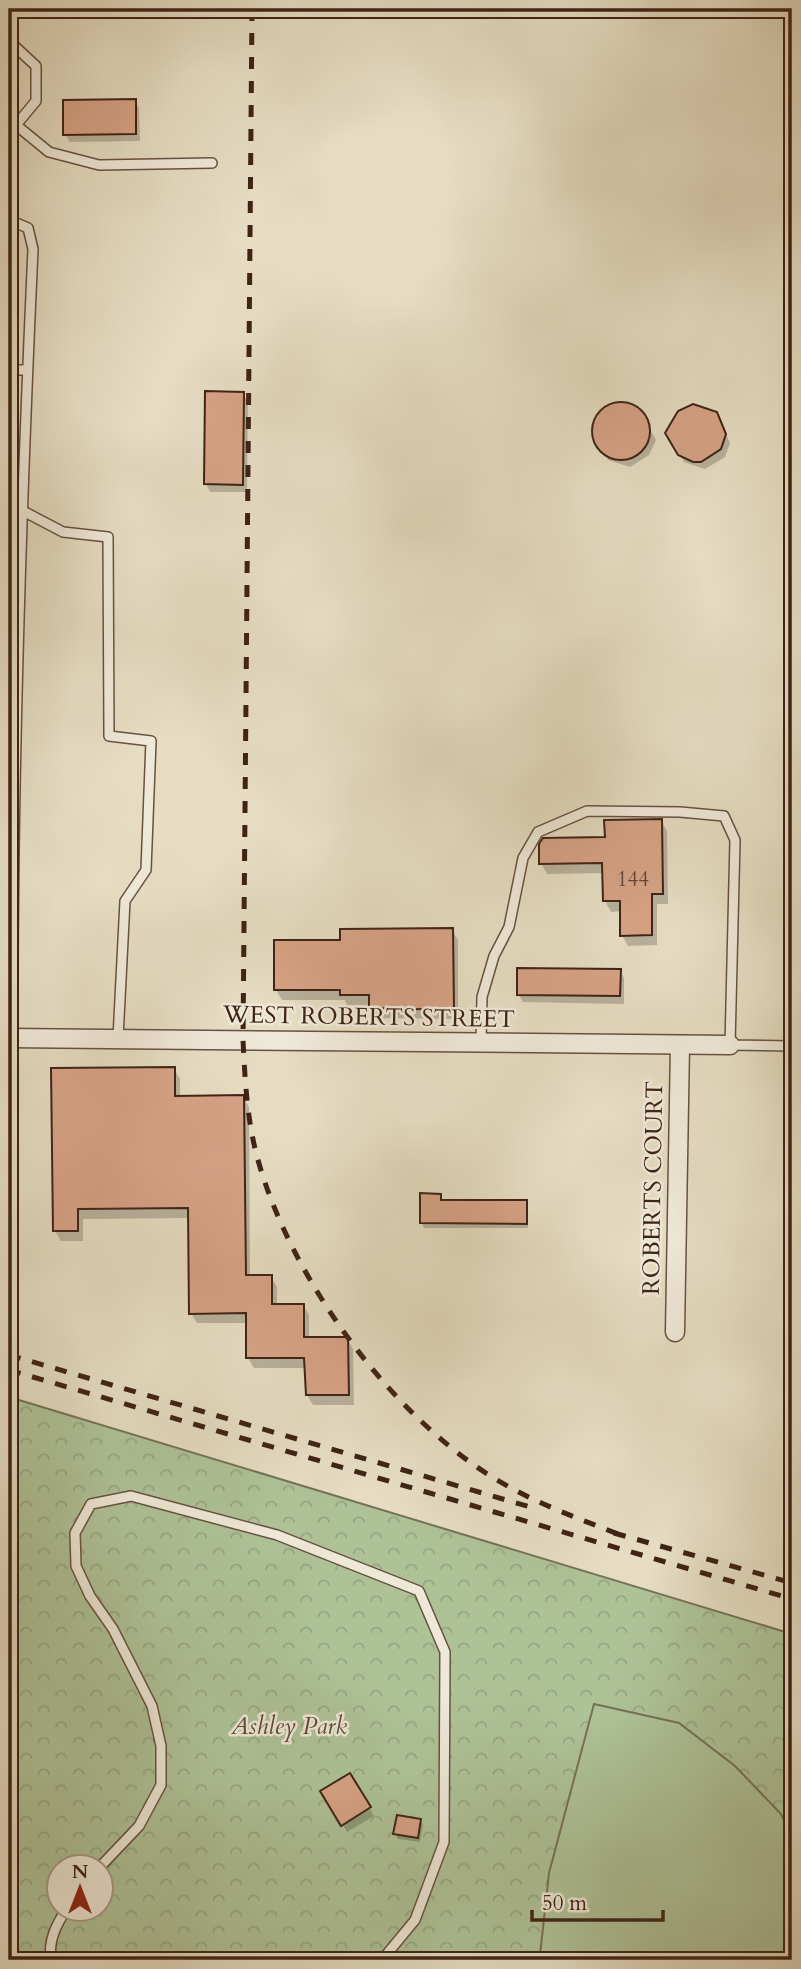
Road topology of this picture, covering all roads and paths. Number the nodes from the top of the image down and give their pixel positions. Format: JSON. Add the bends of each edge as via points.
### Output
{"nodes":[{"id":1,"x":9,"y":40,"type":"edge"},
{"id":2,"x":12,"y":125,"type":"edge"},
{"id":3,"x":212,"y":163,"type":"dead end"},
{"id":4,"x":9,"y":220,"type":"edge"},
{"id":5,"x":9,"y":370,"type":"edge"},
{"id":6,"x":27,"y":370,"type":"junction"},
{"id":7,"x":9,"y":508,"type":"edge"},
{"id":8,"x":21,"y":510,"type":"junction"},
{"id":9,"x":12,"y":784,"type":"edge"},
{"id":10,"x":11,"y":1038,"type":"edge"},
{"id":11,"x":118,"y":1038,"type":"junction"},
{"id":12,"x":481,"y":1042,"type":"junction"},
{"id":13,"x":680,"y":1045,"type":"junction"},
{"id":14,"x":730,"y":1045,"type":"junction"},
{"id":15,"x":792,"y":1046,"type":"edge"},
{"id":16,"x":675,"y":1332,"type":"dead end"},
{"id":17,"x":112,"y":1854,"type":"edge"},
{"id":18,"x":57,"y":1924,"type":"edge"},
{"id":19,"x":51,"y":1960,"type":"edge"},
{"id":20,"x":382,"y":1960,"type":"edge"}],
"edges":[{"from":1,"to":2,"type":"lane","via":[[36,66],[36,101]]},
{"from":2,"to":3,"type":"lane","via":[[49,152],[99,165]]},
{"from":4,"to":6,"type":"lane","via":[[28,228],[33,249]]},
{"from":5,"to":6,"type":"lane"},
{"from":6,"to":8,"type":"lane"},
{"from":7,"to":8,"type":"lane"},
{"from":8,"to":9,"type":"lane"},
{"from":8,"to":11,"type":"lane","via":[[64,532],[108,537],[109,736],[150,741],[146,870],[125,901]]},
{"from":9,"to":10,"type":"lane"},
{"from":10,"to":11,"type":"street","name":"WEST ROBERTS STREET"},
{"from":11,"to":12,"type":"street","name":"WEST ROBERTS STREET"},
{"from":12,"to":13,"type":"street","name":"WEST ROBERTS STREET"},
{"from":12,"to":14,"type":"lane","via":[[482,997],[494,956],[509,927],[523,858],[538,832],[587,811],[680,812],[724,816],[735,841]]},
{"from":13,"to":14,"type":"street","name":"WEST ROBERTS STREET"},
{"from":13,"to":16,"type":"street","name":"ROBERTS COURT"},
{"from":14,"to":15,"type":"lane"},
{"from":17,"to":20,"type":"lane","via":[[139,1826],[161,1785],[161,1746],[152,1706],[76,1566],[75,1533],[92,1504],[131,1496],[277,1535],[419,1591],[445,1652],[444,1842],[415,1920]]},
{"from":18,"to":19,"type":"lane"}]}
